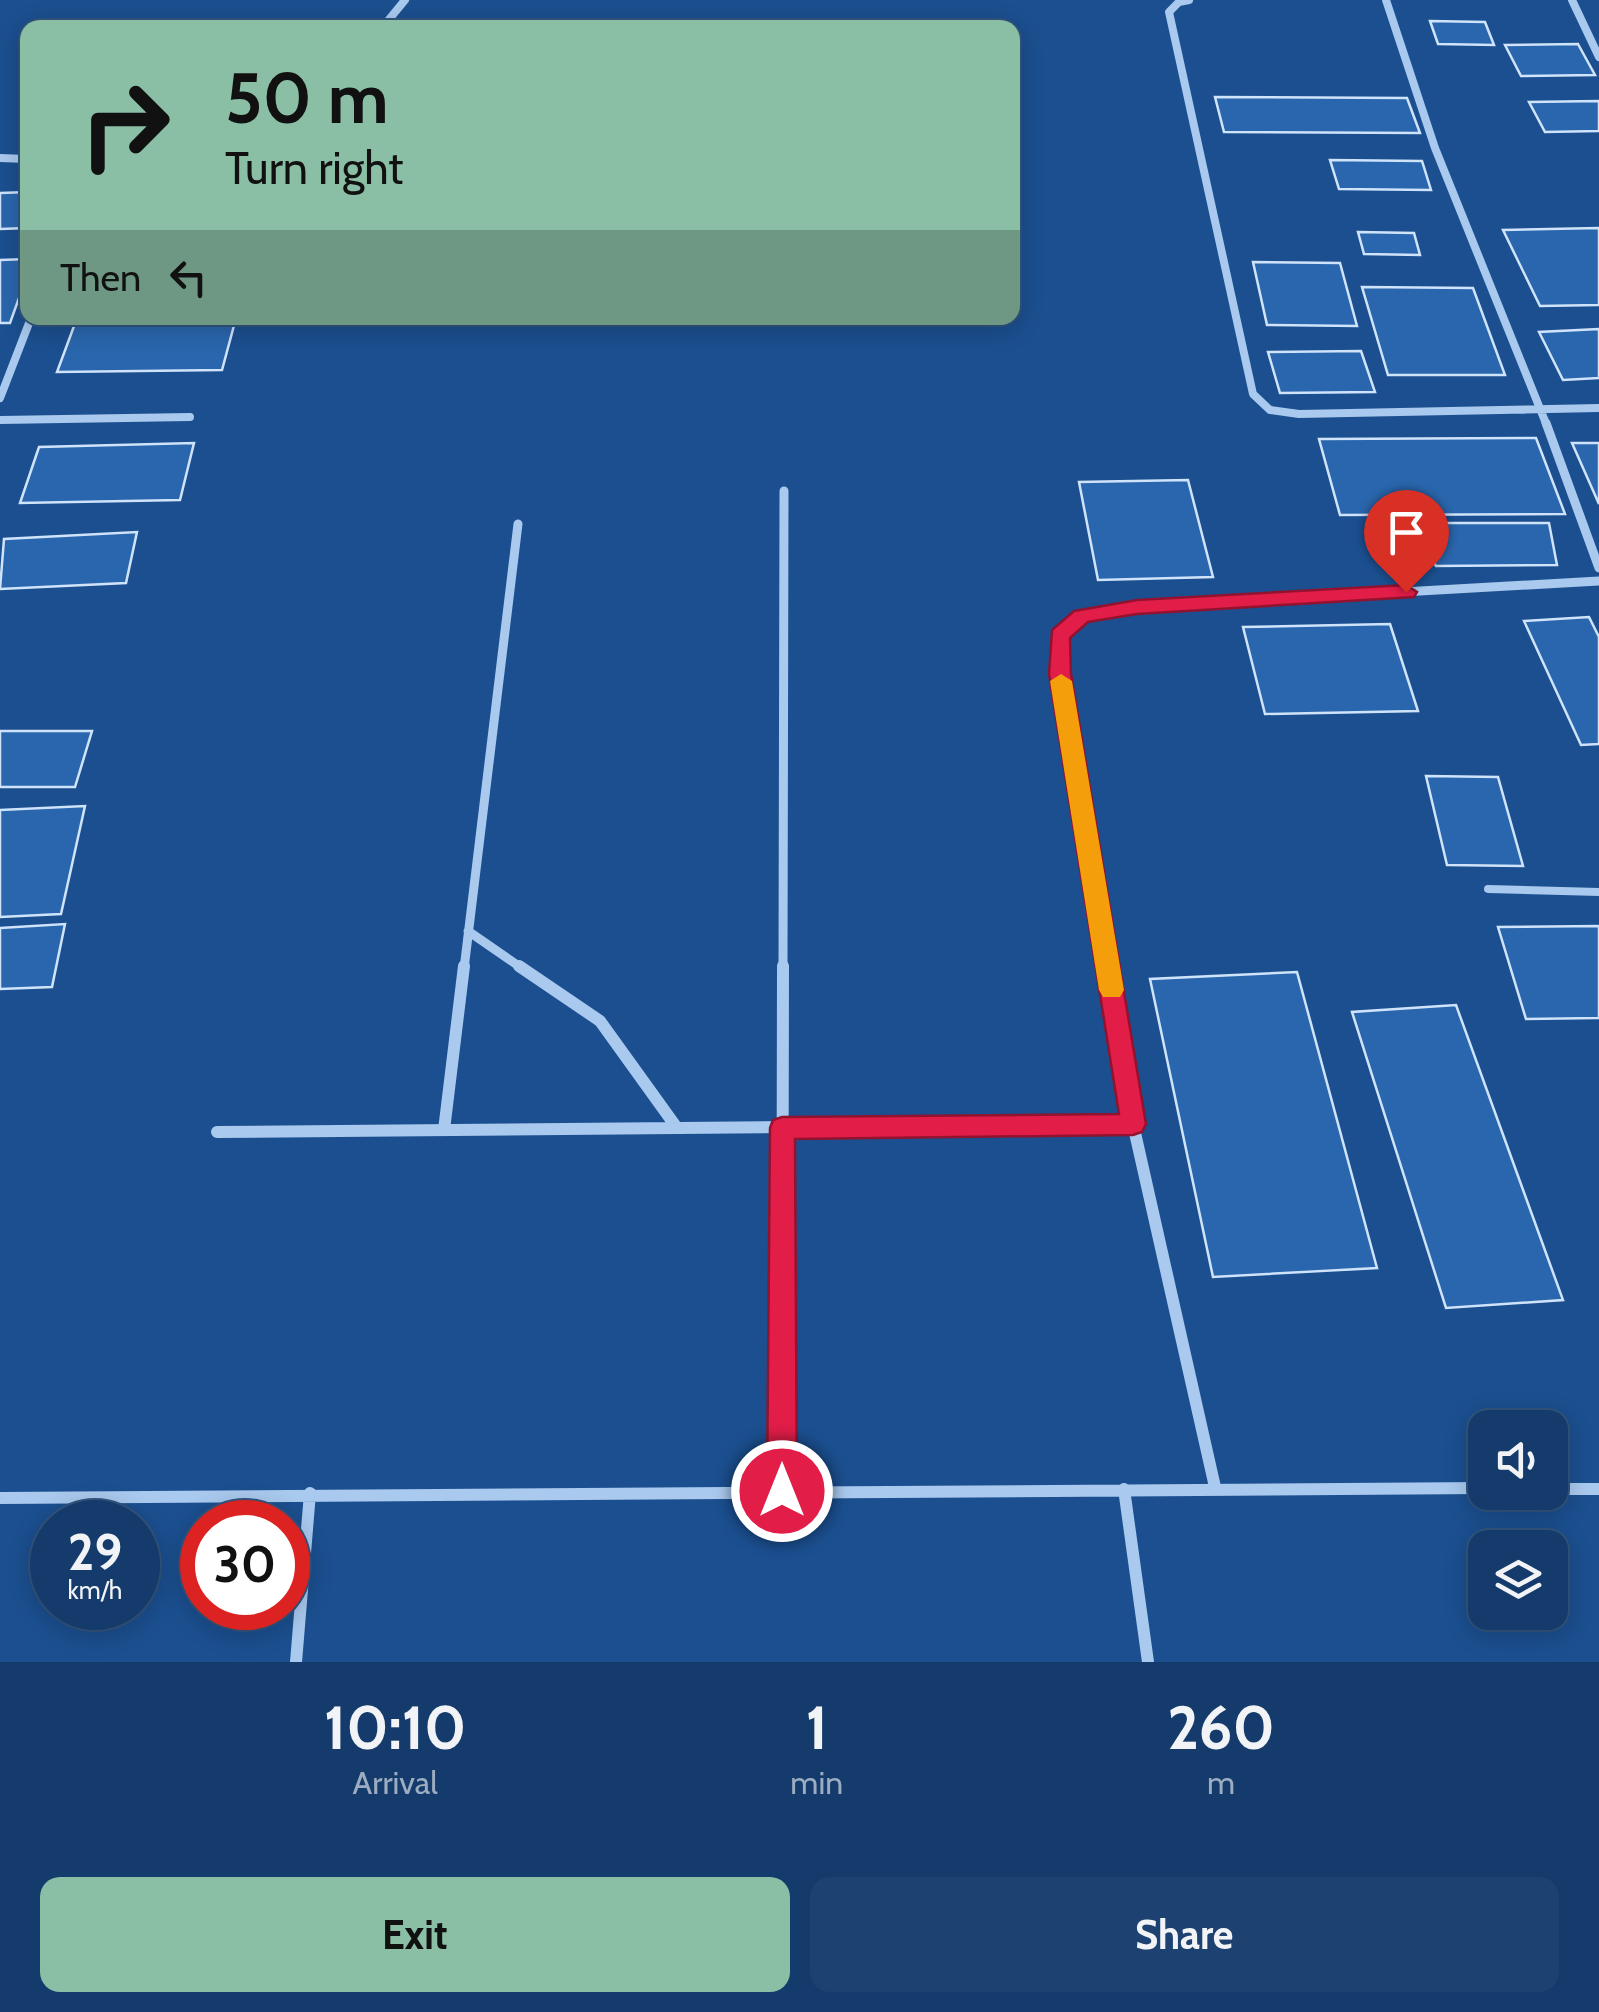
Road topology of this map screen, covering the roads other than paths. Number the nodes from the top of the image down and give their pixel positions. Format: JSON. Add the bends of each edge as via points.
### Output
{"nodes":[{"id":1,"x":405,"y":0,"type":"edge"},
{"id":2,"x":1189,"y":0,"type":"edge"},
{"id":3,"x":1386,"y":0,"type":"edge"},
{"id":4,"x":1572,"y":0,"type":"edge"},
{"id":5,"x":389,"y":20,"type":"edge"},
{"id":6,"x":1599,"y":56,"type":"edge"},
{"id":7,"x":28,"y":325,"type":"edge"},
{"id":8,"x":0,"y":398,"type":"edge"},
{"id":9,"x":1542,"y":408,"type":"junction"},
{"id":10,"x":1599,"y":408,"type":"edge"},
{"id":11,"x":190,"y":417,"type":"dead end"},
{"id":12,"x":0,"y":420,"type":"edge"},
{"id":13,"x":784,"y":491,"type":"dead end"},
{"id":14,"x":518,"y":524,"type":"dead end"},
{"id":15,"x":1599,"y":568,"type":"edge"},
{"id":16,"x":1599,"y":581,"type":"edge"},
{"id":17,"x":1488,"y":889,"type":"dead end"},
{"id":18,"x":1599,"y":892,"type":"edge"},
{"id":19,"x":468,"y":931,"type":"junction"},
{"id":20,"x":1133,"y":1124,"type":"junction"},
{"id":21,"x":677,"y":1128,"type":"junction"},
{"id":22,"x":782,"y":1128,"type":"junction"},
{"id":23,"x":444,"y":1130,"type":"junction"},
{"id":24,"x":217,"y":1132,"type":"dead end"},
{"id":25,"x":1215,"y":1487,"type":"junction"},
{"id":26,"x":1468,"y":1488,"type":"edge"},
{"id":27,"x":1568,"y":1488,"type":"edge"},
{"id":28,"x":1124,"y":1489,"type":"junction"},
{"id":29,"x":1599,"y":1489,"type":"edge"},
{"id":30,"x":782,"y":1491,"type":"junction"},
{"id":31,"x":310,"y":1494,"type":"junction"},
{"id":32,"x":0,"y":1498,"type":"edge"},
{"id":33,"x":296,"y":1662,"type":"edge"},
{"id":34,"x":1148,"y":1662,"type":"edge"}],
"edges":[{"from":1,"to":5,"type":"street"},
{"from":2,"to":9,"type":"street","via":[[1169,12],[1253,394],[1270,410],[1299,414]]},
{"from":3,"to":9,"type":"street","via":[[1434,148]]},
{"from":4,"to":6,"type":"street"},
{"from":7,"to":8,"type":"street"},
{"from":9,"to":10,"type":"street"},
{"from":9,"to":15,"type":"street"},
{"from":11,"to":12,"type":"street"},
{"from":13,"to":22,"type":"street"},
{"from":14,"to":19,"type":"street"},
{"from":16,"to":20,"type":"street","via":[[1137,607],[1082,616],[1059,636]]},
{"from":17,"to":18,"type":"lane"},
{"from":19,"to":21,"type":"street","via":[[600,1020]]},
{"from":19,"to":23,"type":"street"},
{"from":20,"to":22,"type":"street"},
{"from":20,"to":25,"type":"street"},
{"from":21,"to":22,"type":"street"},
{"from":21,"to":23,"type":"street"},
{"from":22,"to":30,"type":"street"},
{"from":23,"to":24,"type":"street"},
{"from":25,"to":26,"type":"street"},
{"from":25,"to":28,"type":"street"},
{"from":27,"to":29,"type":"street"},
{"from":28,"to":30,"type":"street"},
{"from":28,"to":34,"type":"street"},
{"from":30,"to":31,"type":"street"},
{"from":31,"to":32,"type":"street"},
{"from":31,"to":33,"type":"street"}]}
